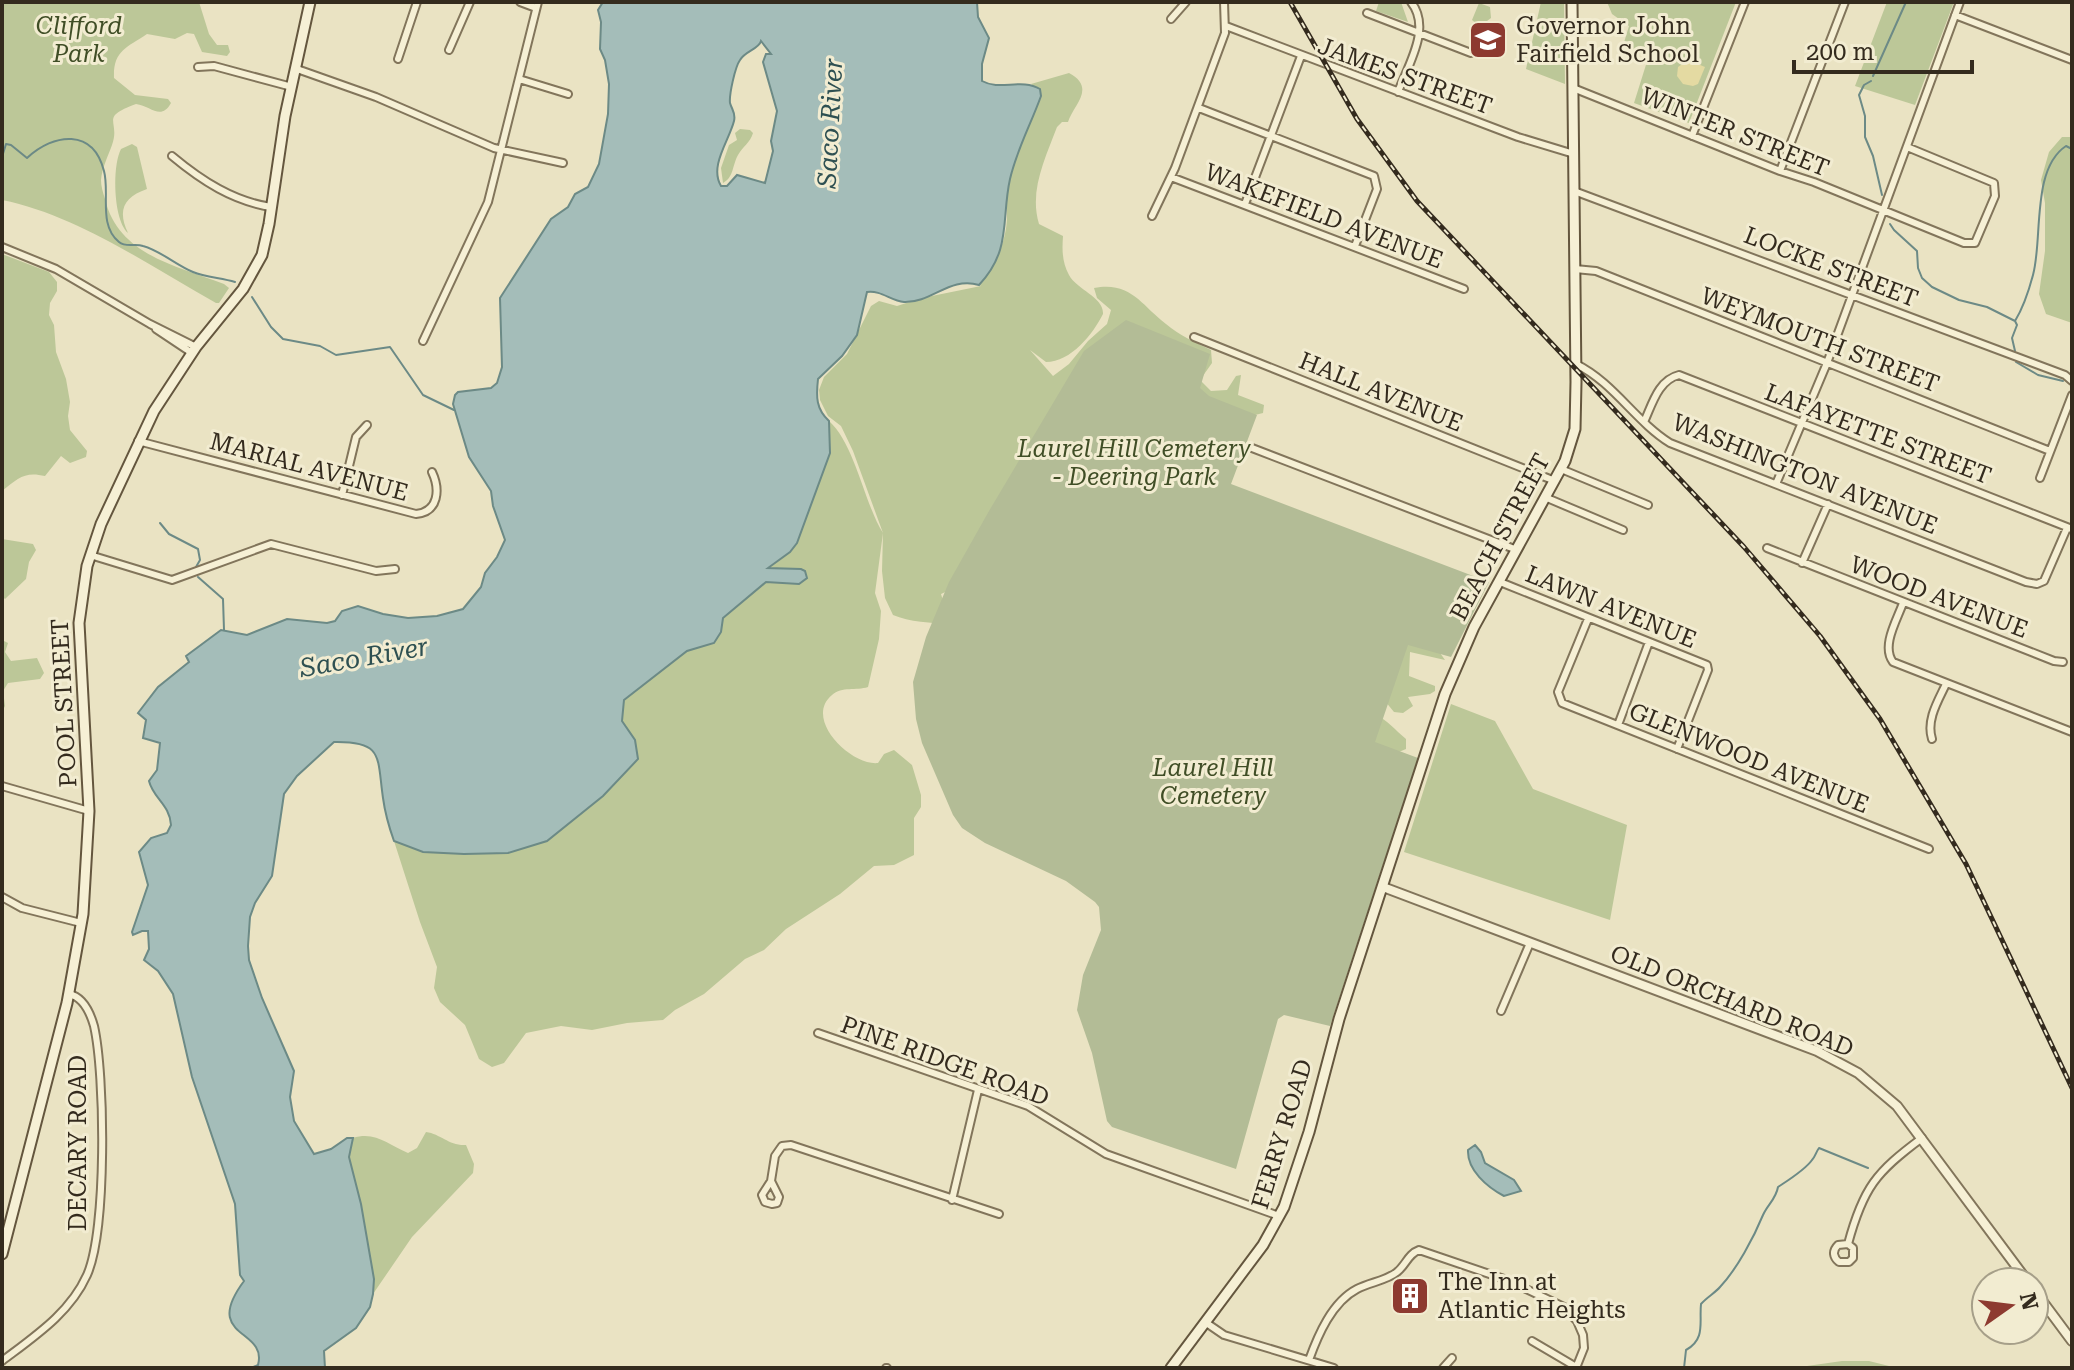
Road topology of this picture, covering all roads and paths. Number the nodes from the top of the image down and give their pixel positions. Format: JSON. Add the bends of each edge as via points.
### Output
{"nodes":[{"id":1,"x":310,"y":2,"type":"edge"},
{"id":2,"x":417,"y":2,"type":"edge"},
{"id":3,"x":470,"y":2,"type":"edge"},
{"id":4,"x":520,"y":2,"type":"edge"},
{"id":5,"x":1186,"y":2,"type":"edge"},
{"id":6,"x":1224,"y":2,"type":"edge"},
{"id":7,"x":1411,"y":2,"type":"edge"},
{"id":8,"x":1572,"y":2,"type":"edge"},
{"id":9,"x":1745,"y":2,"type":"edge"},
{"id":10,"x":1845,"y":2,"type":"edge"},
{"id":11,"x":1960,"y":2,"type":"edge"},
{"id":12,"x":537,"y":5,"type":"edge"},
{"id":13,"x":1367,"y":13,"type":"dead end"},
{"id":14,"x":1955,"y":15,"type":"junction"},
{"id":15,"x":1171,"y":19,"type":"dead end"},
{"id":16,"x":1226,"y":26,"type":"junction"},
{"id":17,"x":1420,"y":33,"type":"junction"},
{"id":18,"x":449,"y":50,"type":"dead end"},
{"id":19,"x":1471,"y":53,"type":"dead end"},
{"id":20,"x":1301,"y":56,"type":"junction"},
{"id":21,"x":398,"y":59,"type":"dead end"},
{"id":22,"x":2072,"y":60,"type":"edge"},
{"id":23,"x":198,"y":67,"type":"dead end"},
{"id":24,"x":297,"y":69,"type":"junction"},
{"id":25,"x":519,"y":79,"type":"junction"},
{"id":26,"x":292,"y":87,"type":"junction"},
{"id":27,"x":1573,"y":88,"type":"junction"},
{"id":28,"x":1398,"y":92,"type":"junction"},
{"id":29,"x":568,"y":94,"type":"dead end"},
{"id":30,"x":1199,"y":108,"type":"junction"},
{"id":31,"x":1271,"y":134,"type":"junction"},
{"id":32,"x":1692,"y":136,"type":"junction"},
{"id":33,"x":1907,"y":147,"type":"junction"},
{"id":34,"x":501,"y":149,"type":"junction"},
{"id":35,"x":1574,"y":154,"type":"junction"},
{"id":36,"x":172,"y":156,"type":"dead end"},
{"id":37,"x":563,"y":163,"type":"dead end"},
{"id":38,"x":1780,"y":171,"type":"junction"},
{"id":39,"x":1171,"y":177,"type":"junction"},
{"id":40,"x":1574,"y":191,"type":"junction"},
{"id":41,"x":1245,"y":204,"type":"junction"},
{"id":42,"x":271,"y":207,"type":"junction"},
{"id":43,"x":1883,"y":211,"type":"junction"},
{"id":44,"x":1152,"y":216,"type":"dead end"},
{"id":45,"x":1355,"y":246,"type":"junction"},
{"id":46,"x":2,"y":247,"type":"edge"},
{"id":47,"x":1575,"y":269,"type":"junction"},
{"id":48,"x":1464,"y":289,"type":"dead end"},
{"id":49,"x":1852,"y":294,"type":"junction"},
{"id":50,"x":1194,"y":337,"type":"dead end"},
{"id":51,"x":423,"y":341,"type":"dead end"},
{"id":52,"x":194,"y":350,"type":"junction"},
{"id":53,"x":1827,"y":363,"type":"junction"},
{"id":54,"x":1576,"y":364,"type":"junction"},
{"id":55,"x":2072,"y":381,"type":"edge"},
{"id":56,"x":2072,"y":395,"type":"edge"},
{"id":57,"x":1644,"y":422,"type":"junction"},
{"id":58,"x":1802,"y":424,"type":"junction"},
{"id":59,"x":367,"y":425,"type":"dead end"},
{"id":60,"x":138,"y":441,"type":"junction"},
{"id":61,"x":1252,"y":448,"type":"dead end"},
{"id":62,"x":2050,"y":451,"type":"junction"},
{"id":63,"x":1561,"y":469,"type":"junction"},
{"id":64,"x":432,"y":472,"type":"dead end"},
{"id":65,"x":2040,"y":478,"type":"dead end"},
{"id":66,"x":1555,"y":481,"type":"junction"},
{"id":67,"x":1776,"y":484,"type":"junction"},
{"id":68,"x":342,"y":495,"type":"junction"},
{"id":69,"x":1547,"y":498,"type":"junction"},
{"id":70,"x":1828,"y":504,"type":"junction"},
{"id":71,"x":1648,"y":505,"type":"dead end"},
{"id":72,"x":2070,"y":528,"type":"edge"},
{"id":73,"x":1623,"y":530,"type":"dead end"},
{"id":74,"x":1767,"y":548,"type":"dead end"},
{"id":75,"x":1517,"y":550,"type":"junction"},
{"id":76,"x":90,"y":555,"type":"junction"},
{"id":77,"x":1802,"y":563,"type":"junction"},
{"id":78,"x":395,"y":569,"type":"dead end"},
{"id":79,"x":1500,"y":582,"type":"junction"},
{"id":80,"x":1903,"y":603,"type":"junction"},
{"id":81,"x":1588,"y":619,"type":"junction"},
{"id":82,"x":1649,"y":642,"type":"junction"},
{"id":83,"x":2063,"y":662,"type":"dead end"},
{"id":84,"x":1946,"y":684,"type":"junction"},
{"id":85,"x":1618,"y":725,"type":"junction"},
{"id":86,"x":2072,"y":732,"type":"edge"},
{"id":87,"x":1932,"y":739,"type":"dead end"},
{"id":88,"x":1677,"y":749,"type":"junction"},
{"id":89,"x":2,"y":786,"type":"edge"},
{"id":90,"x":89,"y":811,"type":"junction"},
{"id":91,"x":1929,"y":849,"type":"dead end"},
{"id":92,"x":1383,"y":887,"type":"junction"},
{"id":93,"x":2,"y":897,"type":"edge"},
{"id":94,"x":82,"y":923,"type":"junction"},
{"id":95,"x":1530,"y":943,"type":"junction"},
{"id":96,"x":69,"y":994,"type":"junction"},
{"id":97,"x":1501,"y":1011,"type":"dead end"},
{"id":98,"x":818,"y":1033,"type":"dead end"},
{"id":99,"x":978,"y":1090,"type":"junction"},
{"id":100,"x":1922,"y":1138,"type":"junction"},
{"id":101,"x":771,"y":1181,"type":"dead end"},
{"id":102,"x":952,"y":1200,"type":"junction"},
{"id":103,"x":999,"y":1214,"type":"dead end"},
{"id":104,"x":1279,"y":1216,"type":"junction"},
{"id":105,"x":1848,"y":1244,"type":"dead end"},
{"id":106,"x":2,"y":1254,"type":"edge"},
{"id":107,"x":2016,"y":1266,"type":"edge"},
{"id":108,"x":2050,"y":1311,"type":"edge"},
{"id":109,"x":1205,"y":1322,"type":"junction"},
{"id":110,"x":1532,"y":1341,"type":"dead end"},
{"id":111,"x":2072,"y":1341,"type":"edge"},
{"id":112,"x":1452,"y":1358,"type":"dead end"},
{"id":113,"x":1309,"y":1360,"type":"junction"},
{"id":114,"x":2,"y":1361,"type":"edge"},
{"id":115,"x":1171,"y":1368,"type":"edge"},
{"id":116,"x":1334,"y":1368,"type":"edge"},
{"id":117,"x":1443,"y":1368,"type":"edge"},
{"id":118,"x":1577,"y":1368,"type":"edge"}],
"edges":[{"from":1,"to":24,"type":"main road","name":"POOL STREET"},
{"from":2,"to":21,"type":"street"},
{"from":3,"to":18,"type":"street"},
{"from":4,"to":12,"type":"street"},
{"from":5,"to":15,"type":"street"},
{"from":6,"to":16,"type":"street"},
{"from":7,"to":17,"type":"street"},
{"from":8,"to":27,"type":"main road","name":"BEACH STREET"},
{"from":9,"to":32,"type":"street"},
{"from":10,"to":38,"type":"street"},
{"from":11,"to":14,"type":"street"},
{"from":12,"to":25,"type":"street"},
{"from":13,"to":17,"type":"street"},
{"from":14,"to":22,"type":"street"},
{"from":14,"to":33,"type":"street"},
{"from":16,"to":20,"type":"street","name":"JAMES STREET"},
{"from":16,"to":30,"type":"street"},
{"from":17,"to":19,"type":"street"},
{"from":17,"to":28,"type":"street"},
{"from":20,"to":28,"type":"street","name":"JAMES STREET"},
{"from":20,"to":31,"type":"street"},
{"from":23,"to":26,"type":"street","via":[[219,67]]},
{"from":24,"to":26,"type":"main road","name":"POOL STREET"},
{"from":24,"to":34,"type":"street"},
{"from":25,"to":29,"type":"street"},
{"from":25,"to":34,"type":"street"},
{"from":26,"to":42,"type":"main road","name":"POOL STREET"},
{"from":27,"to":32,"type":"street","name":"WINTER STREET"},
{"from":27,"to":35,"type":"main road","name":"BEACH STREET"},
{"from":28,"to":35,"type":"street","name":"JAMES STREET"},
{"from":30,"to":31,"type":"street"},
{"from":30,"to":39,"type":"street"},
{"from":31,"to":41,"type":"street"},
{"from":31,"to":45,"type":"street","via":[[1377,180]]},
{"from":32,"to":38,"type":"street","name":"WINTER STREET"},
{"from":33,"to":43,"type":"street"},
{"from":33,"to":43,"type":"street","name":"WINTER STREET","via":[[1987,178],[1996,192],[1979,236],[1970,244]]},
{"from":34,"to":37,"type":"street"},
{"from":34,"to":51,"type":"street","via":[[487,205]]},
{"from":35,"to":40,"type":"main road","name":"BEACH STREET"},
{"from":36,"to":42,"type":"street","via":[[201,180],[246,202]]},
{"from":38,"to":43,"type":"street","name":"WINTER STREET"},
{"from":39,"to":41,"type":"street","name":"WAKEFIELD AVENUE"},
{"from":39,"to":44,"type":"street"},
{"from":40,"to":47,"type":"main road","name":"BEACH STREET"},
{"from":40,"to":49,"type":"street","name":"LOCKE STREET"},
{"from":41,"to":45,"type":"street","name":"WAKEFIELD AVENUE"},
{"from":42,"to":52,"type":"main road","name":"POOL STREET","via":[[256,268]]},
{"from":43,"to":49,"type":"street"},
{"from":45,"to":48,"type":"street","name":"WAKEFIELD AVENUE"},
{"from":46,"to":52,"type":"street","via":[[56,269]]},
{"from":47,"to":53,"type":"street","name":"WEYMOUTH STREET","via":[[1596,271]]},
{"from":47,"to":54,"type":"main road","name":"BEACH STREET"},
{"from":49,"to":53,"type":"street"},
{"from":49,"to":55,"type":"street","name":"LOCKE STREET"},
{"from":50,"to":66,"type":"street","name":"HALL AVENUE"},
{"from":52,"to":60,"type":"main road","name":"POOL STREET"},
{"from":53,"to":58,"type":"street"},
{"from":53,"to":62,"type":"street","name":"WEYMOUTH STREET"},
{"from":54,"to":57,"type":"street","name":"WASHINGTON AVENUE","via":[[1606,383]]},
{"from":54,"to":63,"type":"main road","name":"BEACH STREET","via":[[1575,429]]},
{"from":56,"to":62,"type":"street"},
{"from":57,"to":58,"type":"street","name":"LAFAYETTE STREET","via":[[1660,389],[1670,378],[1681,376]]},
{"from":57,"to":67,"type":"street","name":"WASHINGTON AVENUE","via":[[1678,447]]},
{"from":58,"to":67,"type":"street"},
{"from":58,"to":72,"type":"street","name":"LAFAYETTE STREET"},
{"from":59,"to":68,"type":"street","via":[[356,437]]},
{"from":60,"to":68,"type":"street","name":"MARIAL AVENUE"},
{"from":60,"to":76,"type":"main road","name":"POOL STREET"},
{"from":61,"to":75,"type":"street"},
{"from":62,"to":65,"type":"street"},
{"from":63,"to":66,"type":"main road","name":"BEACH STREET"},
{"from":63,"to":71,"type":"street"},
{"from":64,"to":68,"type":"street","name":"MARIAL AVENUE","via":[[437,497],[421,514]]},
{"from":66,"to":69,"type":"main road","name":"BEACH STREET"},
{"from":67,"to":70,"type":"street","name":"WASHINGTON AVENUE"},
{"from":69,"to":73,"type":"street"},
{"from":69,"to":75,"type":"main road","name":"BEACH STREET"},
{"from":70,"to":72,"type":"street","name":"WASHINGTON AVENUE","via":[[2026,582],[2041,583]]},
{"from":70,"to":77,"type":"street"},
{"from":74,"to":77,"type":"street","name":"WOOD AVENUE"},
{"from":75,"to":79,"type":"main road","name":"BEACH STREET"},
{"from":76,"to":78,"type":"street","via":[[172,580],[271,544],[374,571]]},
{"from":76,"to":90,"type":"main road","name":"POOL STREET","via":[[79,638]]},
{"from":77,"to":80,"type":"street","name":"WOOD AVENUE"},
{"from":79,"to":81,"type":"street","name":"LAWN AVENUE"},
{"from":79,"to":92,"type":"main road","name":"BEACH STREET","via":[[1449,681]]},
{"from":80,"to":83,"type":"street","name":"WOOD AVENUE"},
{"from":80,"to":84,"type":"street","via":[[1888,646],[1890,659]]},
{"from":81,"to":82,"type":"street","name":"LAWN AVENUE"},
{"from":81,"to":85,"type":"street","name":"GLENWOOD AVENUE","via":[[1558,698]]},
{"from":82,"to":85,"type":"street"},
{"from":82,"to":88,"type":"street","name":"LAWN AVENUE","via":[[1708,667]]},
{"from":84,"to":86,"type":"street"},
{"from":84,"to":87,"type":"street","via":[[1932,716]]},
{"from":85,"to":88,"type":"street","name":"GLENWOOD AVENUE"},
{"from":88,"to":91,"type":"street","name":"GLENWOOD AVENUE"},
{"from":89,"to":90,"type":"street"},
{"from":90,"to":94,"type":"main road","name":"POOL STREET"},
{"from":92,"to":95,"type":"street","name":"OLD ORCHARD ROAD"},
{"from":92,"to":104,"type":"main road","name":"FERRY ROAD"},
{"from":93,"to":94,"type":"street","via":[[22,908]]},
{"from":94,"to":96,"type":"main road","name":"POOL STREET"},
{"from":95,"to":97,"type":"street"},
{"from":95,"to":100,"type":"street","name":"OLD ORCHARD ROAD","via":[[1829,1057],[1880,1090]]},
{"from":96,"to":106,"type":"main road","name":"POOL STREET"},
{"from":96,"to":114,"type":"street","name":"DECARY ROAD","via":[[84,1004],[96,1042],[101,1179],[97,1241],[89,1271],[70,1304]]},
{"from":98,"to":99,"type":"street","name":"PINE RIDGE ROAD"},
{"from":99,"to":102,"type":"street"},
{"from":99,"to":104,"type":"street","name":"PINE RIDGE ROAD","via":[[1028,1106],[1106,1154]]},
{"from":100,"to":105,"type":"street","via":[[1877,1176],[1861,1202]]},
{"from":100,"to":107,"type":"street","name":"OLD ORCHARD ROAD"},
{"from":101,"to":102,"type":"street","via":[[777,1151],[791,1145]]},
{"from":102,"to":103,"type":"street"},
{"from":104,"to":109,"type":"main road","name":"FERRY ROAD"},
{"from":108,"to":111,"type":"street"},
{"from":109,"to":113,"type":"street","via":[[1224,1335]]},
{"from":109,"to":115,"type":"main road","name":"FERRY ROAD"},
{"from":110,"to":118,"type":"street"},
{"from":112,"to":117,"type":"street"},
{"from":113,"to":116,"type":"street"},
{"from":113,"to":118,"type":"street","via":[[1321,1330],[1344,1300],[1399,1271],[1417,1251],[1561,1305],[1580,1326],[1584,1344]]}]}
